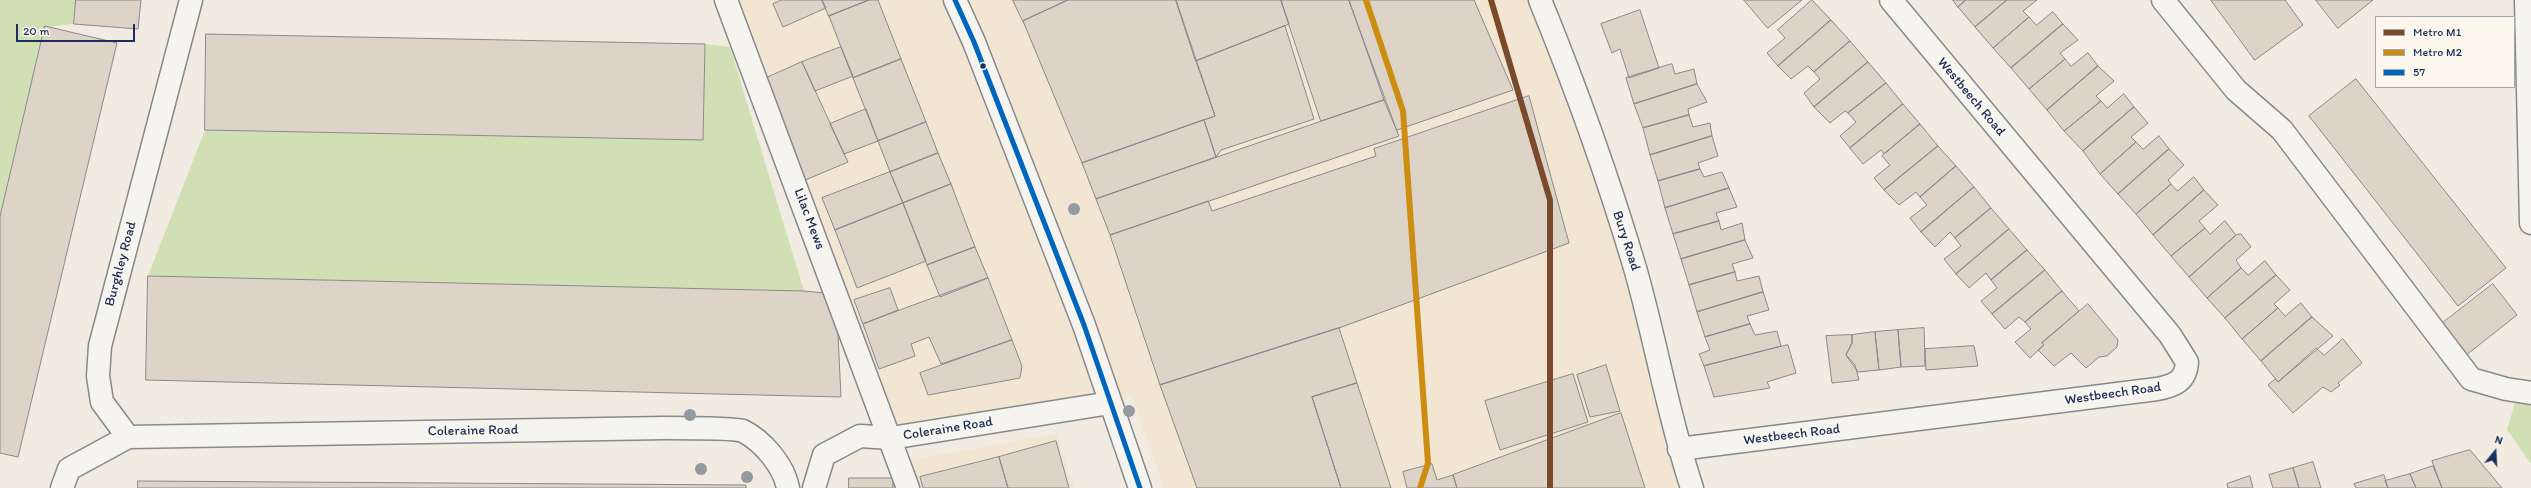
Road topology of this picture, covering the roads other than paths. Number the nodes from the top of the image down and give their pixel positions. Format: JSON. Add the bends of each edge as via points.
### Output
{"nodes":[{"id":1,"x":190,"y":0,"type":"edge"},
{"id":2,"x":726,"y":0,"type":"edge"},
{"id":3,"x":955,"y":0,"type":"edge"},
{"id":4,"x":1540,"y":0,"type":"edge"},
{"id":5,"x":1891,"y":0,"type":"edge"},
{"id":6,"x":2163,"y":0,"type":"edge"},
{"id":7,"x":2526,"y":0,"type":"edge"},
{"id":8,"x":2531,"y":223,"type":"edge"},
{"id":9,"x":2531,"y":393,"type":"edge"},
{"id":10,"x":1110,"y":403,"type":"junction"},
{"id":11,"x":128,"y":437,"type":"junction"},
{"id":12,"x":891,"y":438,"type":"junction"},
{"id":13,"x":1679,"y":449,"type":"junction"},
{"id":14,"x":62,"y":488,"type":"edge"},
{"id":15,"x":788,"y":488,"type":"edge"},
{"id":16,"x":814,"y":488,"type":"edge"},
{"id":17,"x":908,"y":488,"type":"edge"},
{"id":18,"x":1140,"y":488,"type":"edge"},
{"id":19,"x":1692,"y":488,"type":"edge"}],
"edges":[{"from":1,"to":11,"type":"street","name":"Burghley Road","via":[[100,346],[98,376],[102,402]]},
{"from":2,"to":12,"type":"street","name":"Lilac Mews"},
{"from":3,"to":10,"type":"street","via":[[1045,223],[1084,325]]},
{"from":4,"to":13,"type":"street","name":"Bury Road","via":[[1573,79],[1635,269]]},
{"from":5,"to":13,"type":"street","name":"Westbeech Road","via":[[2170,335],[2187,362],[2184,376],[2178,383],[2157,389]]},
{"from":6,"to":9,"type":"street","via":[[2236,90],[2282,130],[2471,379]]},
{"from":7,"to":8,"type":"street"},
{"from":10,"to":12,"type":"street","name":"Coleraine Road"},
{"from":10,"to":18,"type":"street"},
{"from":11,"to":14,"type":"street","via":[[69,469]]},
{"from":11,"to":15,"type":"street","name":"Coleraine Road","via":[[665,428],[742,431],[771,454],[787,480]]},
{"from":12,"to":16,"type":"street","name":"Coleraine Road","via":[[860,436],[824,455]]},
{"from":12,"to":17,"type":"street","name":"Lilac Mews"},
{"from":13,"to":19,"type":"street","name":"Bury Road"}]}
